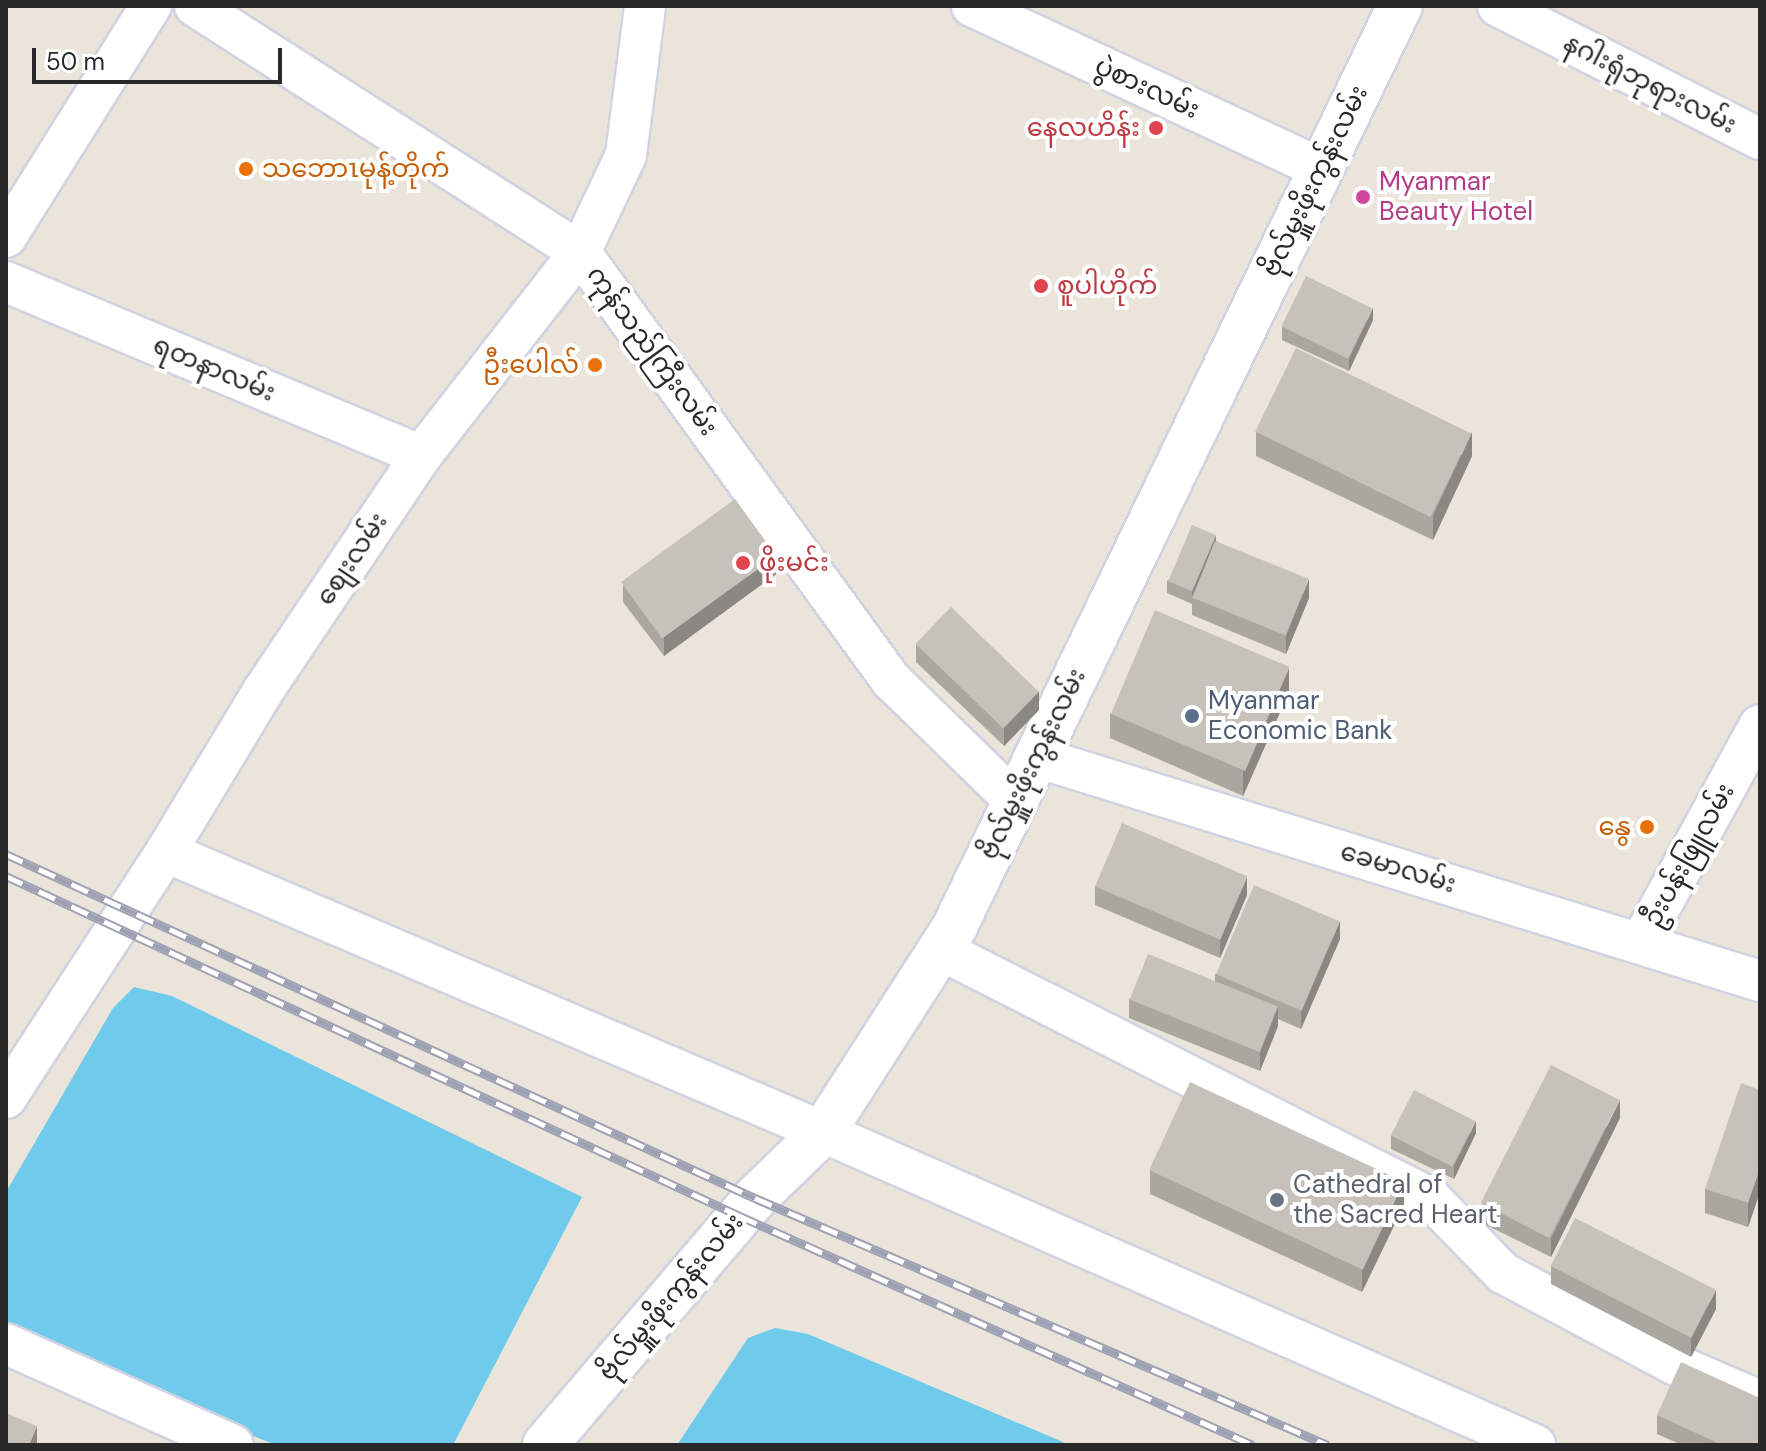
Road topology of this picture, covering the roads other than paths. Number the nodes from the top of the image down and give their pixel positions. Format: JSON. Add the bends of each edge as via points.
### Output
{"nodes":[{"id":1,"x":151,"y":6,"type":"edge"},
{"id":2,"x":195,"y":6,"type":"edge"},
{"id":3,"x":645,"y":6,"type":"edge"},
{"id":4,"x":972,"y":6,"type":"edge"},
{"id":5,"x":1400,"y":6,"type":"edge"},
{"id":6,"x":1498,"y":6,"type":"edge"},
{"id":7,"x":1760,"y":139,"type":"edge"},
{"id":8,"x":1321,"y":169,"type":"junction"},
{"id":9,"x":6,"y":237,"type":"edge"},
{"id":10,"x":580,"y":252,"type":"junction"},
{"id":11,"x":6,"y":282,"type":"edge"},
{"id":12,"x":421,"y":456,"type":"junction"},
{"id":13,"x":1760,"y":725,"type":"edge"},
{"id":14,"x":1036,"y":757,"type":"junction"},
{"id":15,"x":1015,"y":801,"type":"junction"},
{"id":16,"x":166,"y":852,"type":"junction"},
{"id":17,"x":1641,"y":942,"type":"junction"},
{"id":18,"x":939,"y":949,"type":"junction"},
{"id":19,"x":1760,"y":981,"type":"edge"},
{"id":20,"x":6,"y":1098,"type":"edge"},
{"id":21,"x":823,"y":1132,"type":"junction"},
{"id":22,"x":6,"y":1344,"type":"edge"},
{"id":23,"x":1760,"y":1401,"type":"edge"},
{"id":24,"x":233,"y":1445,"type":"edge"},
{"id":25,"x":545,"y":1445,"type":"edge"},
{"id":26,"x":1535,"y":1445,"type":"edge"}],
"edges":[{"from":1,"to":9,"type":"street"},
{"from":2,"to":10,"type":"street","name":"ကုန်သည်ကြီးလမ်း"},
{"from":3,"to":10,"type":"street","name":"စျေးလမ်း","via":[[626,155]]},
{"from":4,"to":8,"type":"street","name":"ပွဲစားလမ်း"},
{"from":5,"to":8,"type":"street","name":"ဗိုလ်မှူးဖိုးကွန်းလမ်း"},
{"from":6,"to":7,"type":"street","name":"နဂါးရုံဘုရားလမ်း"},
{"from":8,"to":14,"type":"street","name":"ဗိုလ်မှူးဖိုးကွန်းလမ်း"},
{"from":10,"to":12,"type":"street","name":"စျေးလမ်း"},
{"from":10,"to":15,"type":"street","name":"ကုန်သည်ကြီးလမ်း","via":[[891,680]]},
{"from":11,"to":12,"type":"street","name":"ရတနာလမ်း"},
{"from":12,"to":16,"type":"street","name":"စျေးလမ်း","via":[[263,691]]},
{"from":13,"to":17,"type":"street","name":"ဦးပန်းဖြူလမ်း"},
{"from":14,"to":15,"type":"street","name":"ဗိုလ်မှူးဖိုးကွန်းလမ်း"},
{"from":14,"to":17,"type":"street","name":"ခေမာလမ်း"},
{"from":15,"to":18,"type":"street","name":"ဗိုလ်မှူးဖိုးကွန်းလမ်း"},
{"from":16,"to":20,"type":"street","name":"စျေးလမ်း"},
{"from":16,"to":21,"type":"street"},
{"from":17,"to":19,"type":"street","name":"ခေမာလမ်း"},
{"from":18,"to":21,"type":"street","name":"ဗိုလ်မှူးဖိုးကွန်းလမ်း"},
{"from":18,"to":23,"type":"street","via":[[1430,1198],[1503,1273],[1674,1364]]},
{"from":21,"to":25,"type":"street","name":"ဗိုလ်မှူးဖိုးကွန်းလမ်း","via":[[755,1198]]},
{"from":21,"to":26,"type":"street"},
{"from":22,"to":24,"type":"street"}]}
